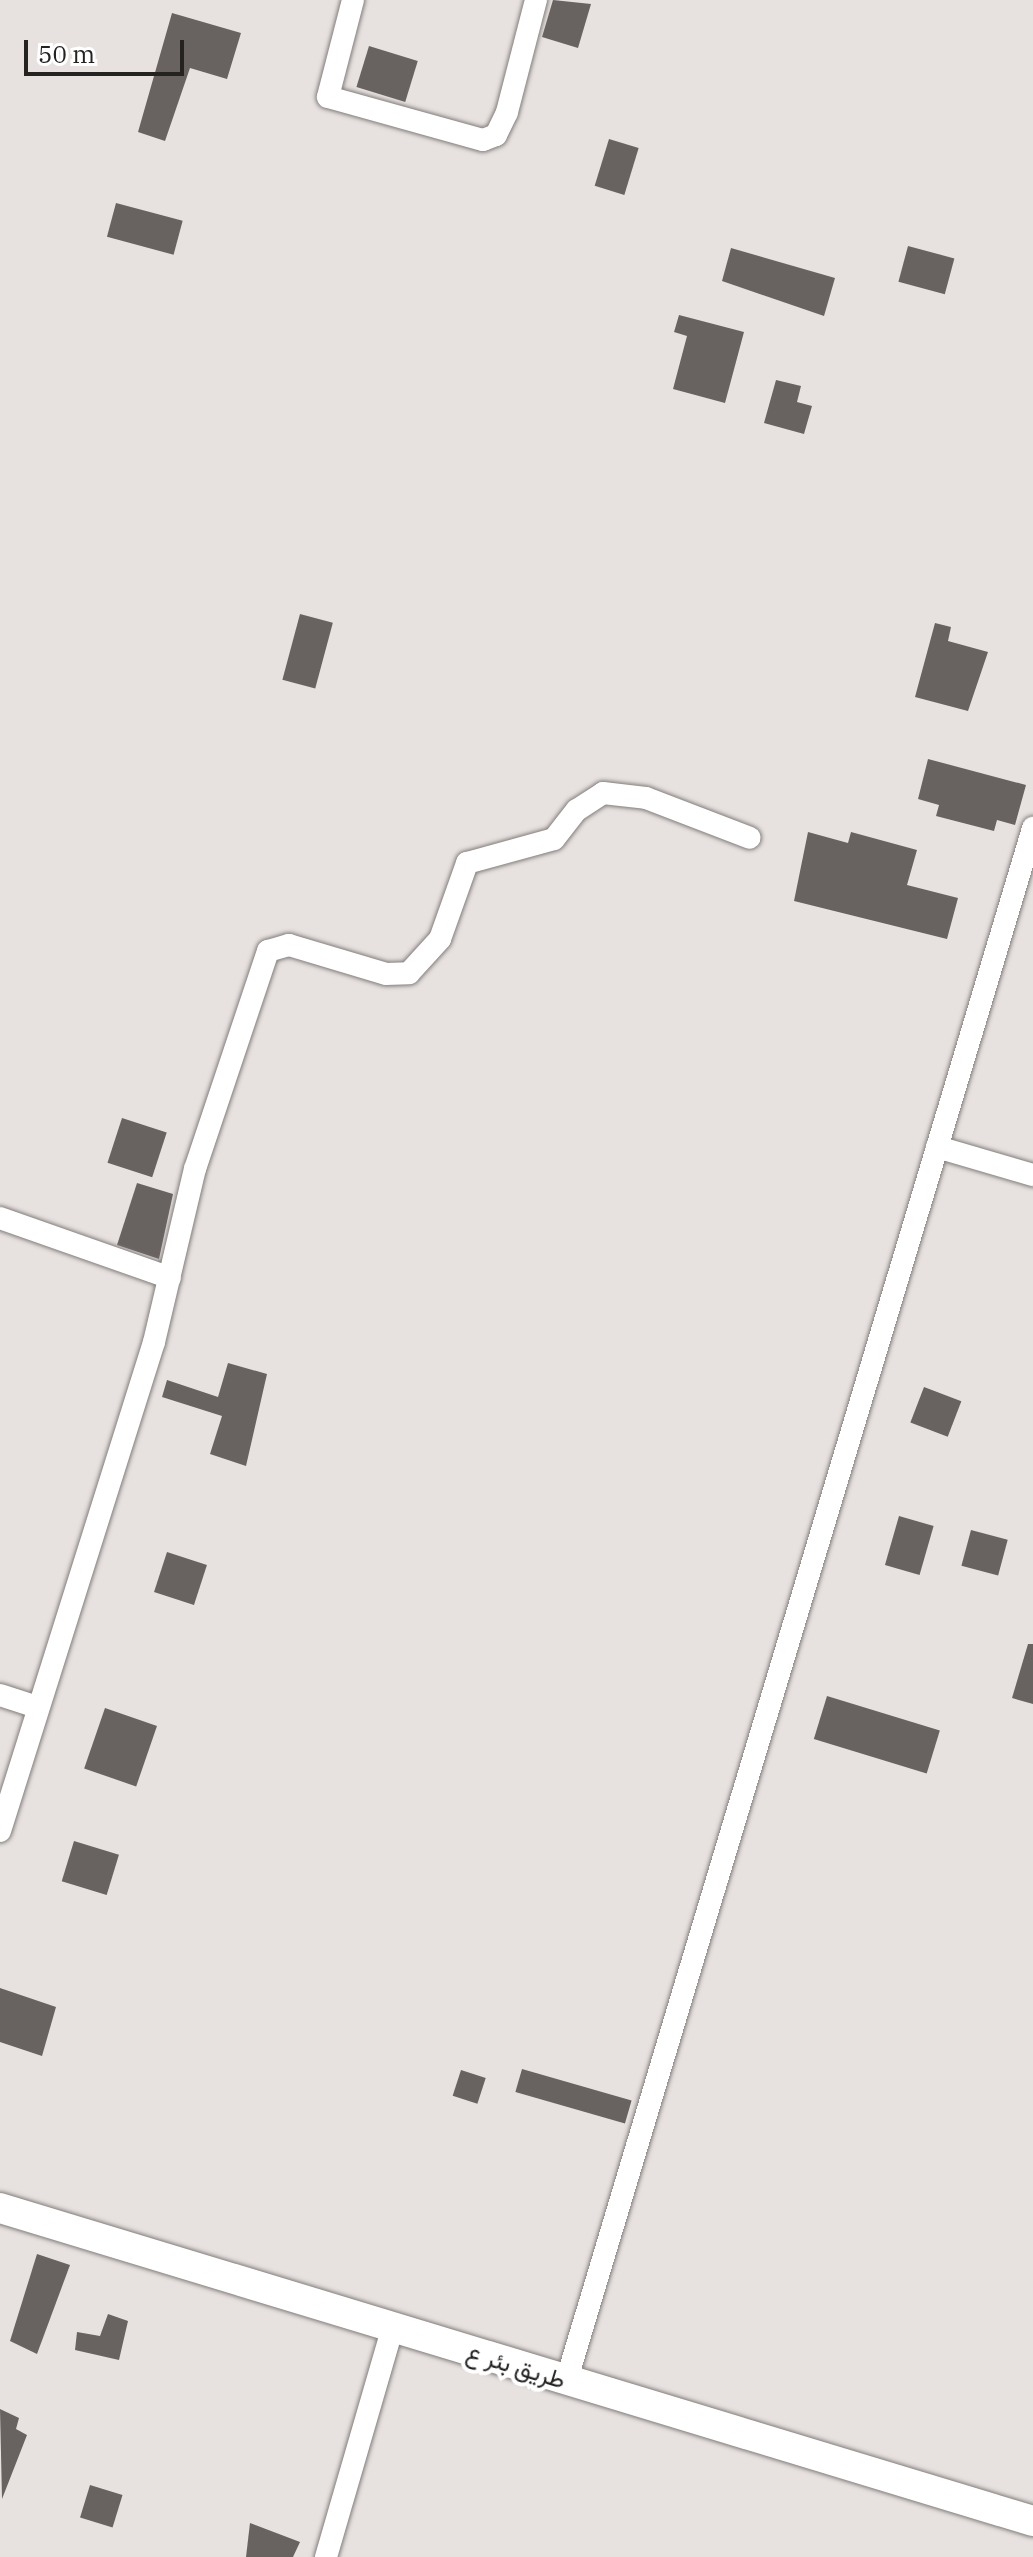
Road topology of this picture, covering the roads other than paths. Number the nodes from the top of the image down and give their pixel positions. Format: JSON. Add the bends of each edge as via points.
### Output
{"nodes":[{"id":1,"x":353,"y":0,"type":"edge"},
{"id":2,"x":536,"y":0,"type":"edge"},
{"id":3,"x":1033,"y":828,"type":"edge"},
{"id":4,"x":750,"y":838,"type":"dead end"},
{"id":5,"x":937,"y":1147,"type":"junction"},
{"id":6,"x":1033,"y":1175,"type":"edge"},
{"id":7,"x":0,"y":1218,"type":"edge"},
{"id":8,"x":170,"y":1278,"type":"junction"},
{"id":9,"x":0,"y":1695,"type":"edge"},
{"id":10,"x":37,"y":1707,"type":"junction"},
{"id":11,"x":0,"y":1831,"type":"edge"},
{"id":12,"x":0,"y":2208,"type":"edge"},
{"id":13,"x":393,"y":2327,"type":"junction"},
{"id":14,"x":566,"y":2382,"type":"junction"},
{"id":15,"x":1033,"y":2521,"type":"edge"},
{"id":16,"x":326,"y":2557,"type":"edge"}],
"edges":[{"from":1,"to":2,"type":"street","via":[[328,97],[483,140],[496,135],[507,112]]},
{"from":3,"to":5,"type":"street"},
{"from":4,"to":8,"type":"street","via":[[646,798],[603,793],[577,810],[554,839],[467,863],[440,939],[409,973],[386,974],[289,945],[268,951],[195,1169]]},
{"from":5,"to":6,"type":"street"},
{"from":5,"to":14,"type":"street"},
{"from":7,"to":8,"type":"street"},
{"from":8,"to":10,"type":"street"},
{"from":9,"to":10,"type":"street"},
{"from":10,"to":11,"type":"street"},
{"from":12,"to":13,"type":"street","name":"طريق بئر ع"},
{"from":13,"to":14,"type":"street","name":"طريق بئر ع"},
{"from":13,"to":16,"type":"street"},
{"from":14,"to":15,"type":"street","name":"طريق بئر ع"}]}
